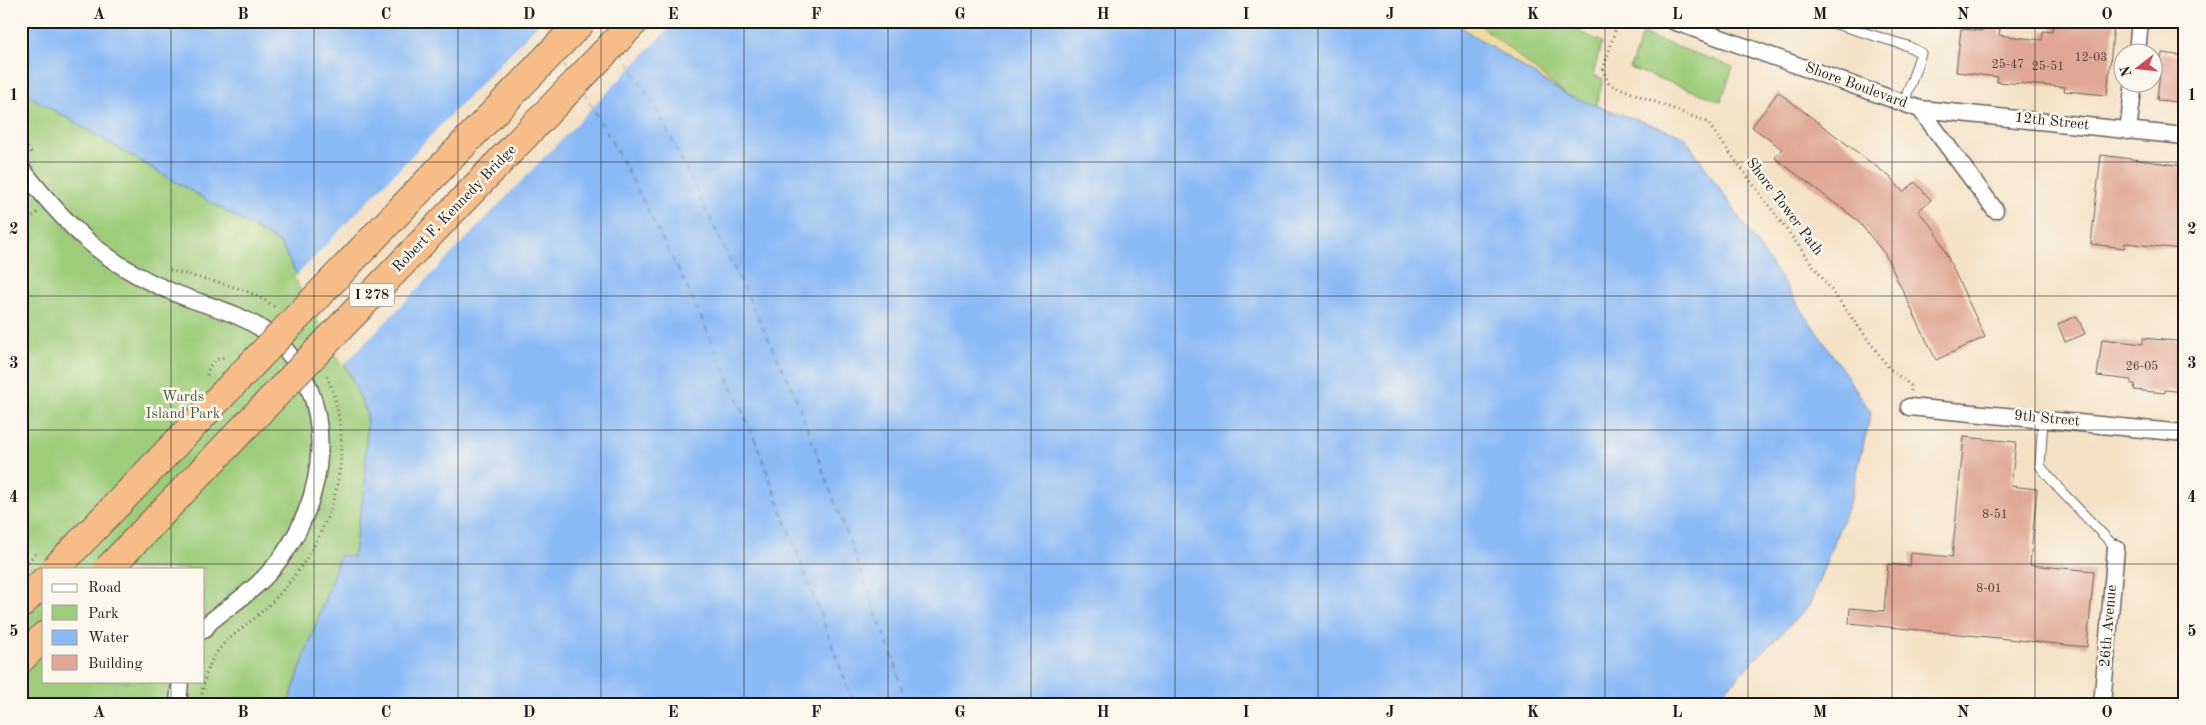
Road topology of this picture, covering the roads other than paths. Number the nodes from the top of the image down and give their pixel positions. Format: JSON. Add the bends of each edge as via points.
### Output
{"nodes":[{"id":1,"x":582,"y":21,"type":"edge"},
{"id":2,"x":635,"y":21,"type":"edge"},
{"id":3,"x":1673,"y":21,"type":"edge"},
{"id":4,"x":1826,"y":21,"type":"edge"},
{"id":5,"x":2140,"y":21,"type":"edge"},
{"id":6,"x":2138,"y":42,"type":"edge"},
{"id":7,"x":2133,"y":92,"type":"edge"},
{"id":8,"x":1904,"y":103,"type":"junction"},
{"id":9,"x":1920,"y":109,"type":"junction"},
{"id":10,"x":2128,"y":130,"type":"junction"},
{"id":11,"x":2185,"y":136,"type":"edge"},
{"id":12,"x":21,"y":168,"type":"edge"},
{"id":13,"x":1995,"y":210,"type":"dead end"},
{"id":14,"x":1909,"y":407,"type":"dead end"},
{"id":15,"x":2043,"y":419,"type":"junction"},
{"id":16,"x":2185,"y":433,"type":"edge"},
{"id":17,"x":2116,"y":548,"type":"joint"},
{"id":18,"x":57,"y":568,"type":"edge"},
{"id":19,"x":109,"y":568,"type":"edge"},
{"id":20,"x":42,"y":583,"type":"edge"},
{"id":21,"x":21,"y":604,"type":"edge"},
{"id":22,"x":205,"y":629,"type":"edge"},
{"id":23,"x":42,"y":638,"type":"edge"},
{"id":24,"x":21,"y":659,"type":"edge"},
{"id":25,"x":180,"y":682,"type":"edge"},
{"id":26,"x":178,"y":704,"type":"edge"},
{"id":27,"x":2102,"y":704,"type":"edge"}],
"edges":[{"from":1,"to":18,"type":"highway","number":"I 278","bridge":true},
{"from":2,"to":19,"type":"highway","name":"Robert F. Kennedy Bridge","number":"I 278","bridge":true},
{"from":3,"to":8,"type":"street","name":"Shore Boulevard"},
{"from":4,"to":8,"type":"lane","via":[[1921,53]]},
{"from":5,"to":6,"type":"street"},
{"from":7,"to":10,"type":"street"},
{"from":8,"to":9,"type":"street","name":"Shore Boulevard"},
{"from":9,"to":10,"type":"street","name":"12th Street"},
{"from":9,"to":13,"type":"street","name":"Shore Boulevard"},
{"from":10,"to":11,"type":"street","name":"12th Street"},
{"from":12,"to":22,"type":"street","via":[[64,220],[124,269],[172,292],[241,316],[270,335],[296,362],[315,401],[321,444],[319,466],[302,523],[260,584]]},
{"from":14,"to":15,"type":"street","name":"9th Street"},
{"from":15,"to":16,"type":"street","name":"9th Street"},
{"from":15,"to":17,"type":"lane","via":[[2040,466]]},
{"from":17,"to":27,"type":"street","name":"26th Avenue"},
{"from":20,"to":21,"type":"highway"},
{"from":23,"to":24,"type":"highway"},
{"from":25,"to":26,"type":"street"}]}
